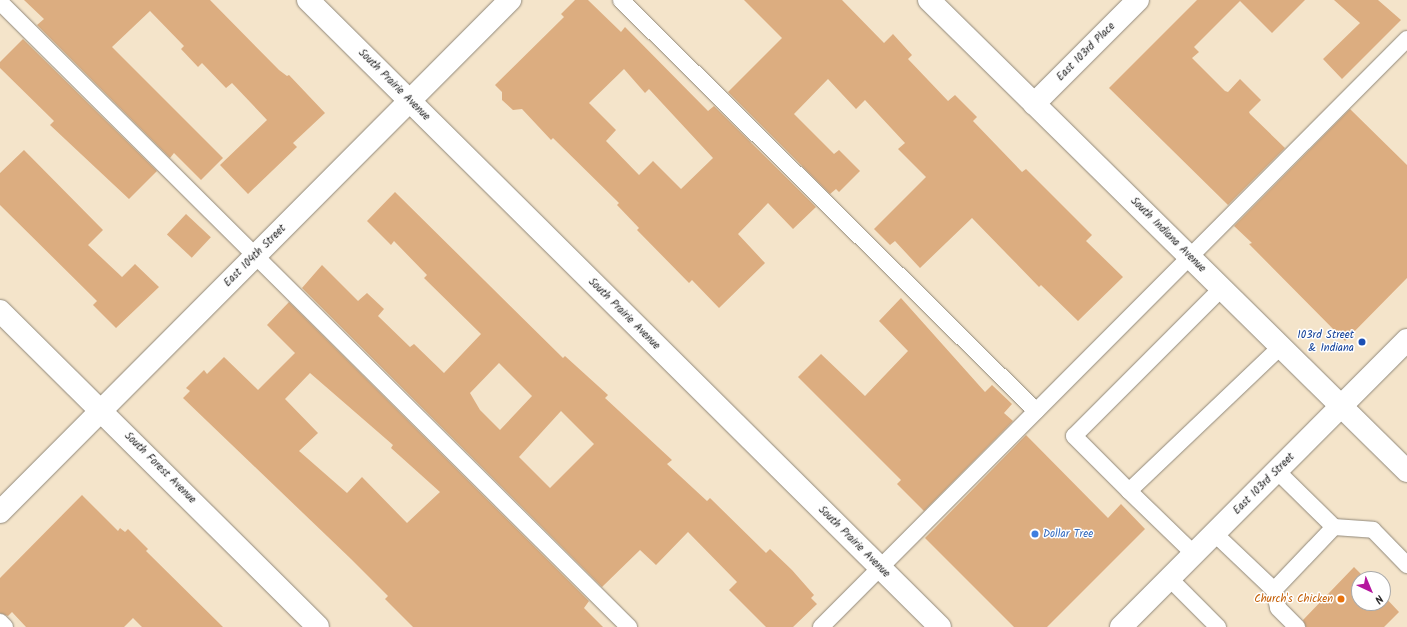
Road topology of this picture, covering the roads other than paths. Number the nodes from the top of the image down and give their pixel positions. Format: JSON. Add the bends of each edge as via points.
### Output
{"nodes":[{"id":1,"x":308,"y":0,"type":"edge"},
{"id":2,"x":510,"y":0,"type":"edge"},
{"id":3,"x":621,"y":0,"type":"edge"},
{"id":4,"x":929,"y":0,"type":"edge"},
{"id":5,"x":1138,"y":0,"type":"edge"},
{"id":6,"x":0,"y":2,"type":"edge"},
{"id":7,"x":1407,"y":39,"type":"edge"},
{"id":8,"x":410,"y":100,"type":"junction"},
{"id":9,"x":1034,"y":104,"type":"junction"},
{"id":10,"x":256,"y":255,"type":"junction"},
{"id":11,"x":1190,"y":256,"type":"junction"},
{"id":12,"x":1222,"y":288,"type":"junction"},
{"id":13,"x":0,"y":311,"type":"edge"},
{"id":14,"x":1407,"y":340,"type":"edge"},
{"id":15,"x":1281,"y":346,"type":"junction"},
{"id":16,"x":1342,"y":405,"type":"junction"},
{"id":17,"x":101,"y":411,"type":"junction"},
{"id":18,"x":1036,"y":411,"type":"junction"},
{"id":19,"x":1277,"y":471,"type":"junction"},
{"id":20,"x":1407,"y":471,"type":"edge"},
{"id":21,"x":1129,"y":490,"type":"junction"},
{"id":22,"x":0,"y":512,"type":"edge"},
{"id":23,"x":1334,"y":527,"type":"junction"},
{"id":24,"x":1214,"y":533,"type":"junction"},
{"id":25,"x":1194,"y":554,"type":"junction"},
{"id":26,"x":1404,"y":555,"type":"edge"},
{"id":27,"x":880,"y":568,"type":"junction"},
{"id":28,"x":1170,"y":578,"type":"junction"},
{"id":29,"x":1274,"y":590,"type":"junction"},
{"id":30,"x":0,"y":622,"type":"edge"},
{"id":31,"x":5,"y":627,"type":"edge"},
{"id":32,"x":318,"y":627,"type":"edge"},
{"id":33,"x":629,"y":627,"type":"edge"},
{"id":34,"x":821,"y":627,"type":"edge"},
{"id":35,"x":940,"y":627,"type":"edge"},
{"id":36,"x":1121,"y":627,"type":"edge"},
{"id":37,"x":1218,"y":627,"type":"edge"},
{"id":38,"x":1297,"y":627,"type":"edge"}],
"edges":[{"from":1,"to":8,"type":"street","name":"South Prairie Avenue"},
{"from":2,"to":8,"type":"street","name":"East 104th Street"},
{"from":3,"to":18,"type":"lane"},
{"from":4,"to":9,"type":"street","name":"South Indiana Avenue"},
{"from":5,"to":9,"type":"street","name":"East 103rd Place"},
{"from":6,"to":10,"type":"lane"},
{"from":7,"to":11,"type":"lane"},
{"from":8,"to":10,"type":"street","name":"East 104th Street"},
{"from":8,"to":27,"type":"street","name":"South Prairie Avenue"},
{"from":9,"to":11,"type":"street","name":"South Indiana Avenue"},
{"from":10,"to":17,"type":"street","name":"East 104th Street"},
{"from":10,"to":33,"type":"lane"},
{"from":11,"to":12,"type":"street","name":"South Indiana Avenue"},
{"from":11,"to":18,"type":"lane"},
{"from":12,"to":15,"type":"street","name":"South Indiana Avenue"},
{"from":12,"to":21,"type":"lane","via":[[1074,436]]},
{"from":13,"to":17,"type":"street","name":"South Forest Avenue"},
{"from":14,"to":16,"type":"street","name":"East 103rd Street"},
{"from":15,"to":16,"type":"street","name":"South Indiana Avenue"},
{"from":15,"to":21,"type":"lane"},
{"from":16,"to":19,"type":"street","name":"East 103rd Street"},
{"from":16,"to":20,"type":"street","name":"South Indiana Avenue"},
{"from":17,"to":22,"type":"street","name":"East 104th Street"},
{"from":17,"to":32,"type":"street","name":"South Forest Avenue"},
{"from":18,"to":27,"type":"lane"},
{"from":19,"to":23,"type":"lane"},
{"from":19,"to":24,"type":"street","name":"East 103rd Street"},
{"from":21,"to":25,"type":"lane"},
{"from":23,"to":26,"type":"lane","via":[[1373,530]]},
{"from":23,"to":29,"type":"lane"},
{"from":24,"to":25,"type":"street","name":"East 103rd Street"},
{"from":24,"to":29,"type":"lane"},
{"from":25,"to":28,"type":"street","name":"East 103rd Street"},
{"from":27,"to":34,"type":"lane"},
{"from":27,"to":35,"type":"street","name":"South Prairie Avenue"},
{"from":28,"to":36,"type":"street","name":"East 103rd Street"},
{"from":28,"to":37,"type":"lane"},
{"from":29,"to":38,"type":"lane","via":[[1278,608]]},
{"from":30,"to":31,"type":"lane"}]}
